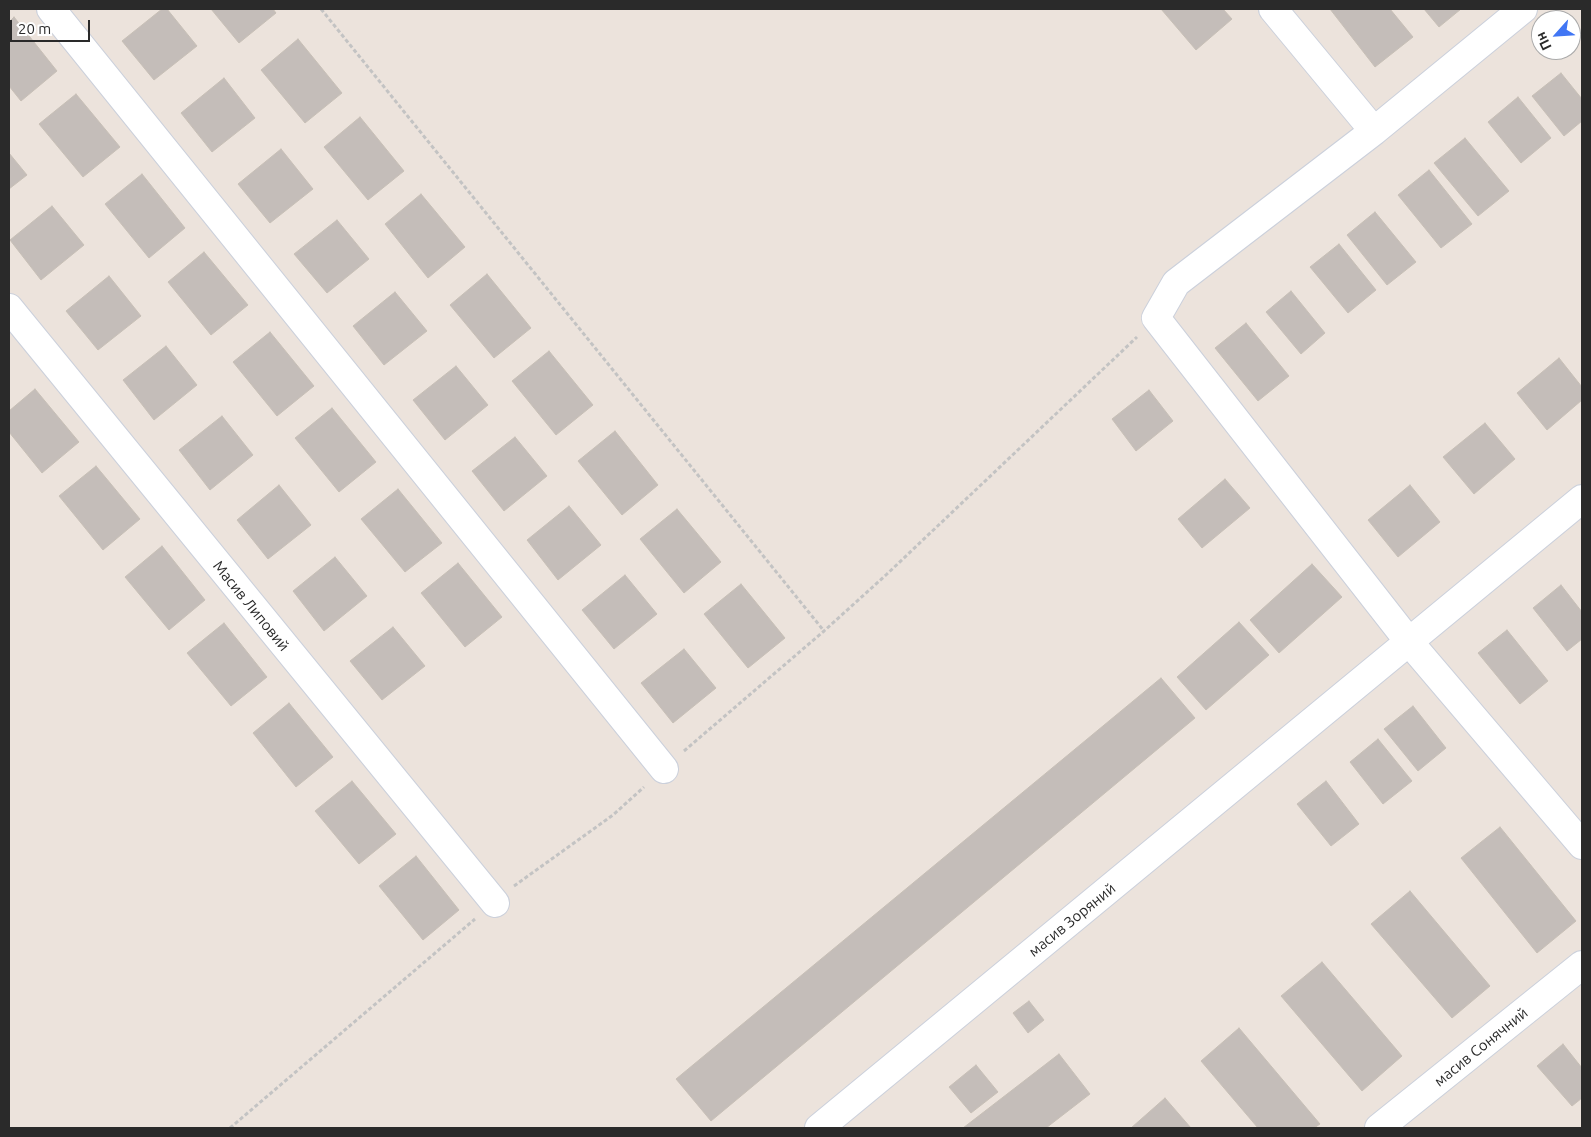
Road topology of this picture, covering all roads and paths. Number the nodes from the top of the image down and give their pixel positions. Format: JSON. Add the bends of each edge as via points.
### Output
{"nodes":[{"id":1,"x":51,"y":9,"type":"edge"},
{"id":2,"x":321,"y":9,"type":"edge"},
{"id":3,"x":1273,"y":9,"type":"edge"},
{"id":4,"x":1523,"y":9,"type":"edge"},
{"id":5,"x":1374,"y":131,"type":"junction"},
{"id":6,"x":9,"y":308,"type":"edge"},
{"id":7,"x":1156,"y":318,"type":"junction"},
{"id":8,"x":1582,"y":499,"type":"edge"},
{"id":9,"x":824,"y":631,"type":"junction"},
{"id":10,"x":1410,"y":642,"type":"junction"},
{"id":11,"x":664,"y":769,"type":"junction"},
{"id":12,"x":1582,"y":845,"type":"edge"},
{"id":13,"x":494,"y":903,"type":"junction"},
{"id":14,"x":1582,"y":965,"type":"edge"},
{"id":15,"x":230,"y":1128,"type":"edge"},
{"id":16,"x":819,"y":1128,"type":"edge"},
{"id":17,"x":1379,"y":1128,"type":"edge"}],
"edges":[{"from":1,"to":11,"type":"street"},
{"from":2,"to":9,"type":"path"},
{"from":3,"to":5,"type":"street"},
{"from":4,"to":5,"type":"street"},
{"from":5,"to":7,"type":"street","via":[[1176,283]]},
{"from":6,"to":13,"type":"street","name":"Масив Липовий"},
{"from":7,"to":9,"type":"path"},
{"from":7,"to":10,"type":"street"},
{"from":8,"to":10,"type":"street","name":"масив Зоряний"},
{"from":9,"to":11,"type":"path"},
{"from":10,"to":12,"type":"street"},
{"from":10,"to":16,"type":"street","name":"масив Зоряний"},
{"from":11,"to":13,"type":"path","via":[[613,815]]},
{"from":13,"to":15,"type":"path"},
{"from":14,"to":17,"type":"street","name":"масив Сонячний"}]}
